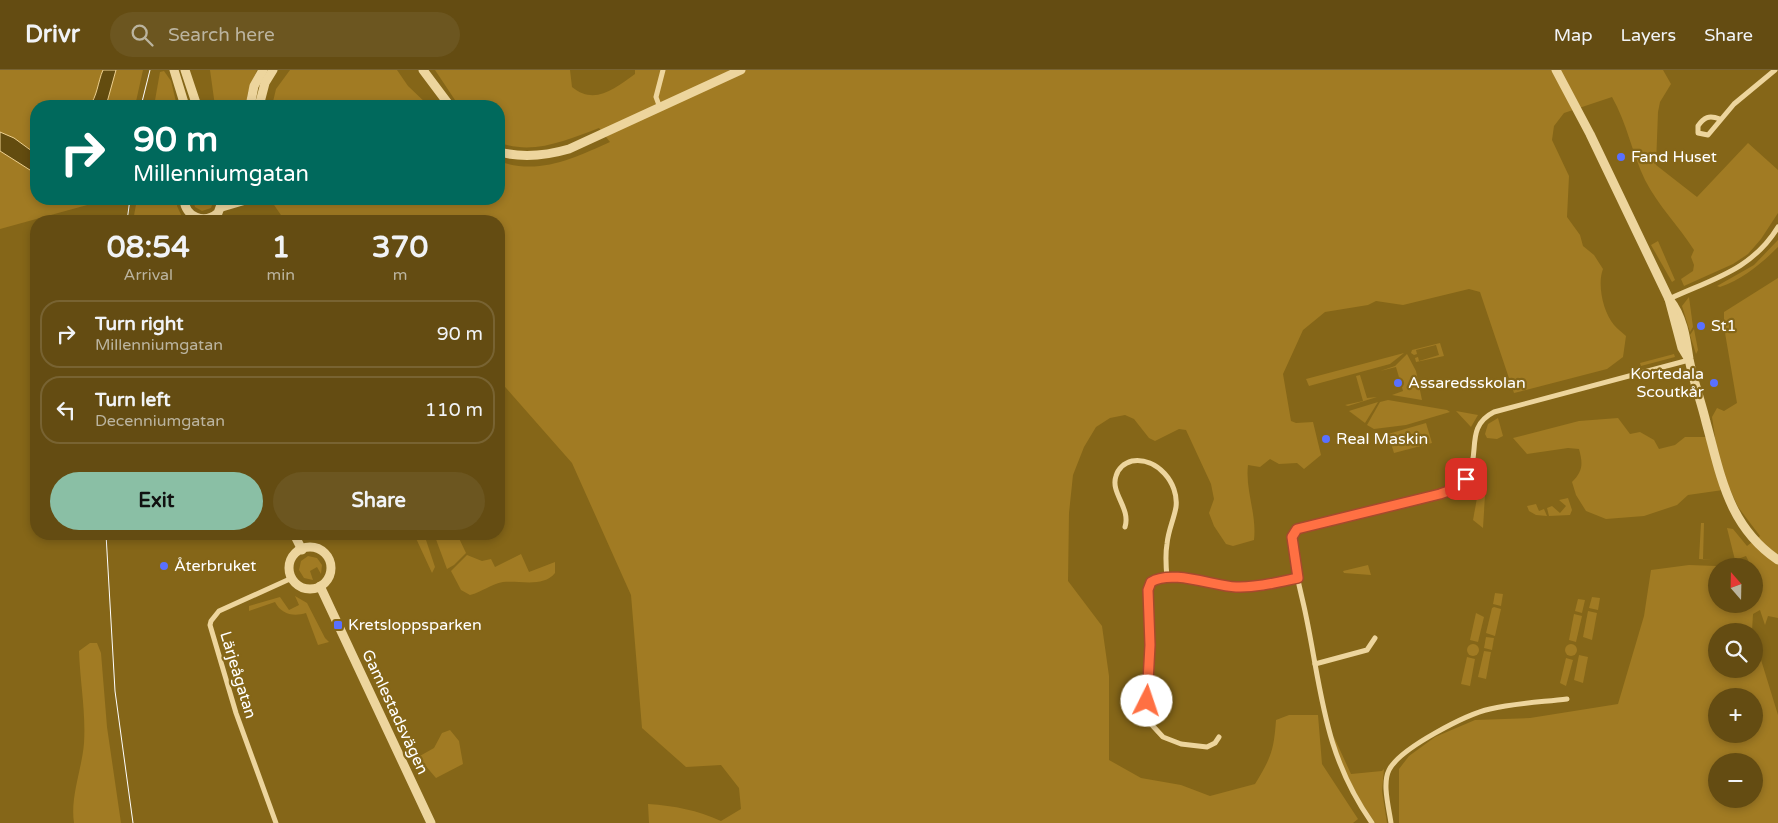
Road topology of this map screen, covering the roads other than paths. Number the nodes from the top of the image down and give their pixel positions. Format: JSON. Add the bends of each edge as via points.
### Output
{"nodes":[{"id":1,"x":174,"y":70,"type":"edge"},
{"id":2,"x":185,"y":70,"type":"edge"},
{"id":3,"x":263,"y":70,"type":"edge"},
{"id":4,"x":273,"y":70,"type":"edge"},
{"id":5,"x":423,"y":70,"type":"edge"},
{"id":6,"x":664,"y":70,"type":"edge"},
{"id":7,"x":741,"y":70,"type":"edge"},
{"id":8,"x":1556,"y":70,"type":"edge"},
{"id":9,"x":1775,"y":70,"type":"edge"},
{"id":10,"x":183,"y":100,"type":"edge"},
{"id":11,"x":195,"y":100,"type":"edge"},
{"id":12,"x":251,"y":100,"type":"edge"},
{"id":13,"x":261,"y":100,"type":"edge"},
{"id":14,"x":446,"y":100,"type":"edge"},
{"id":15,"x":660,"y":108,"type":"junction"},
{"id":16,"x":1720,"y":119,"type":"junction"},
{"id":17,"x":505,"y":153,"type":"edge"},
{"id":18,"x":232,"y":205,"type":"edge"},
{"id":19,"x":218,"y":210,"type":"edge"},
{"id":20,"x":1778,"y":227,"type":"edge"},
{"id":21,"x":1669,"y":299,"type":"junction"},
{"id":22,"x":1690,"y":360,"type":"junction"},
{"id":23,"x":1125,"y":526,"type":"dead end"},
{"id":24,"x":297,"y":540,"type":"edge"},
{"id":25,"x":302,"y":550,"type":"junction"},
{"id":26,"x":1778,"y":560,"type":"edge"},
{"id":27,"x":292,"y":578,"type":"junction"},
{"id":28,"x":1167,"y":578,"type":"junction"},
{"id":29,"x":1298,"y":578,"type":"junction"},
{"id":30,"x":320,"y":586,"type":"junction"},
{"id":31,"x":1375,"y":638,"type":"dead end"},
{"id":32,"x":1315,"y":664,"type":"junction"},
{"id":33,"x":1567,"y":699,"type":"dead end"},
{"id":34,"x":1219,"y":737,"type":"dead end"},
{"id":35,"x":276,"y":823,"type":"edge"},
{"id":36,"x":431,"y":823,"type":"edge"},
{"id":37,"x":1372,"y":823,"type":"edge"},
{"id":38,"x":1391,"y":823,"type":"edge"}],
"edges":[{"from":1,"to":10,"type":"street"},
{"from":2,"to":11,"type":"street"},
{"from":3,"to":12,"type":"street","via":[[254,86]]},
{"from":4,"to":13,"type":"street"},
{"from":5,"to":14,"type":"street"},
{"from":6,"to":15,"type":"street","via":[[656,97]]},
{"from":7,"to":15,"type":"street"},
{"from":8,"to":21,"type":"street"},
{"from":9,"to":16,"type":"street"},
{"from":15,"to":17,"type":"street","via":[[555,153],[527,156]]},
{"from":16,"to":16,"type":"street","via":[[1708,135],[1698,134],[1698,126],[1704,118]]},
{"from":18,"to":19,"type":"street"},
{"from":20,"to":21,"type":"street","via":[[1750,260]]},
{"from":21,"to":22,"type":"street","via":[[1686,335]]},
{"from":22,"to":26,"type":"street","via":[[1727,498],[1746,529]]},
{"from":22,"to":29,"type":"street","via":[[1488,414],[1476,433],[1471,469],[1457,488],[1294,531],[1292,537]]},
{"from":23,"to":28,"type":"street","via":[[1126,516],[1115,486],[1116,475],[1121,467],[1132,461],[1153,465],[1170,480],[1176,496],[1166,545]]},
{"from":24,"to":25,"type":"street"},
{"from":25,"to":27,"type":"street","via":[[291,562]]},
{"from":25,"to":30,"type":"street","via":[[318,549],[328,559],[330,574]]},
{"from":27,"to":30,"type":"street","via":[[305,588]]},
{"from":27,"to":35,"type":"street","name":"Lärjeågatan","via":[[219,611],[210,625],[236,713]]},
{"from":28,"to":29,"type":"street","via":[[1236,587]]},
{"from":28,"to":34,"type":"street","via":[[1154,580],[1149,585],[1149,719],[1157,732],[1174,742],[1207,747]]},
{"from":29,"to":32,"type":"street"},
{"from":30,"to":36,"type":"street","name":"Gamlestadsvägen"},
{"from":31,"to":32,"type":"street","via":[[1367,650]]},
{"from":32,"to":37,"type":"street","via":[[1335,754],[1358,803]]},
{"from":33,"to":38,"type":"street","via":[[1489,709],[1445,728],[1408,750],[1389,771],[1386,786]]}]}
